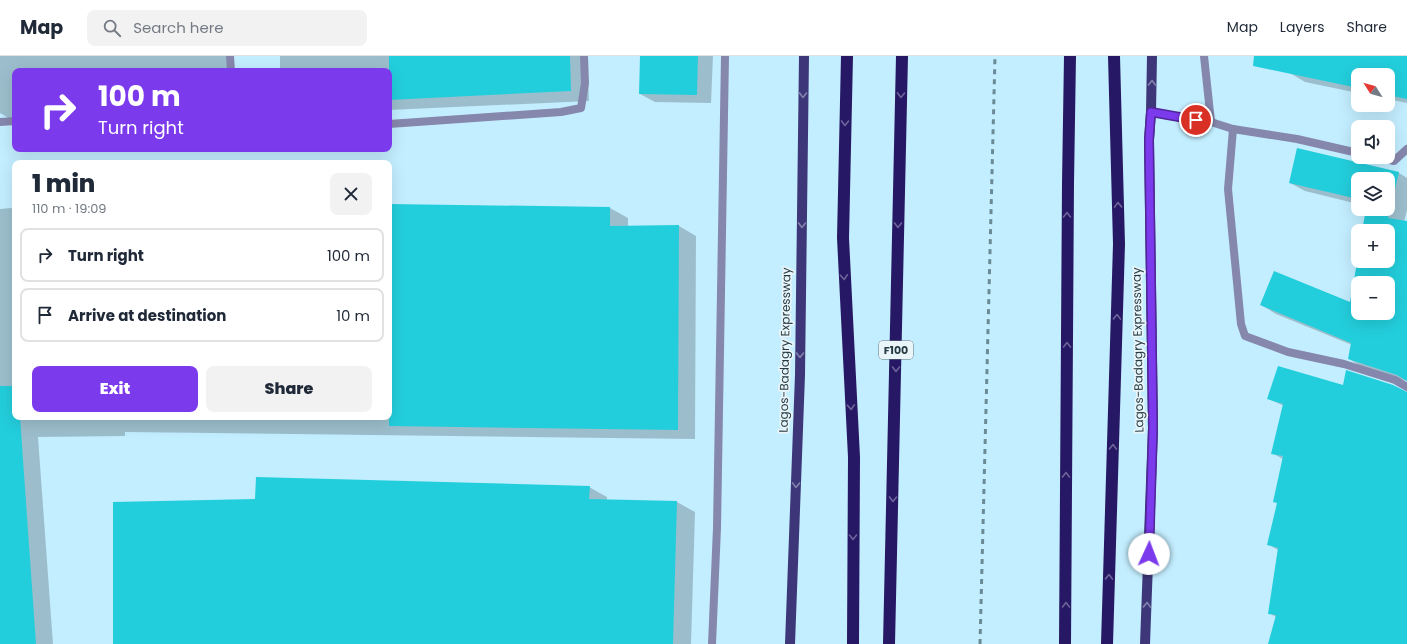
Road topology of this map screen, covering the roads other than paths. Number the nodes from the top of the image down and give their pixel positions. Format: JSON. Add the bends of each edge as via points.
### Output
{"nodes":[{"id":1,"x":230,"y":56,"type":"edge"},
{"id":2,"x":584,"y":56,"type":"edge"},
{"id":3,"x":725,"y":56,"type":"edge"},
{"id":4,"x":804,"y":56,"type":"edge"},
{"id":5,"x":847,"y":56,"type":"edge"},
{"id":6,"x":902,"y":56,"type":"edge"},
{"id":7,"x":1070,"y":56,"type":"edge"},
{"id":8,"x":1114,"y":56,"type":"edge"},
{"id":9,"x":1152,"y":56,"type":"edge"},
{"id":10,"x":1204,"y":56,"type":"edge"},
{"id":11,"x":230,"y":68,"type":"edge"},
{"id":12,"x":1151,"y":112,"type":"junction"},
{"id":13,"x":12,"y":121,"type":"edge"},
{"id":14,"x":0,"y":122,"type":"edge"},
{"id":15,"x":1211,"y":122,"type":"junction"},
{"id":16,"x":392,"y":124,"type":"edge"},
{"id":17,"x":1233,"y":129,"type":"junction"},
{"id":18,"x":1407,"y":149,"type":"edge"},
{"id":19,"x":1351,"y":151,"type":"edge"},
{"id":20,"x":1395,"y":160,"type":"edge"},
{"id":21,"x":1407,"y":387,"type":"edge"},
{"id":22,"x":791,"y":632,"type":"junction"},
{"id":23,"x":712,"y":644,"type":"edge"},
{"id":24,"x":784,"y":644,"type":"edge"},
{"id":25,"x":790,"y":644,"type":"edge"},
{"id":26,"x":853,"y":644,"type":"edge"},
{"id":27,"x":890,"y":644,"type":"edge"},
{"id":28,"x":1066,"y":644,"type":"edge"},
{"id":29,"x":1108,"y":644,"type":"edge"},
{"id":30,"x":1145,"y":644,"type":"edge"}],
"edges":[{"from":1,"to":11,"type":"street"},
{"from":2,"to":16,"type":"street","via":[[585,82],[581,108],[561,112]]},
{"from":3,"to":23,"type":"street","via":[[717,528]]},
{"from":4,"to":22,"type":"main road","name":"Lagos-Badagry Expressway","one_way":true,"via":[[800,375]]},
{"from":5,"to":26,"type":"highway","one_way":true,"via":[[842,238],[854,457]]},
{"from":6,"to":27,"type":"highway","number":"F100","one_way":true},
{"from":28,"to":7,"type":"highway","one_way":true},
{"from":29,"to":8,"type":"highway","one_way":true,"via":[[1119,244]]},
{"from":12,"to":9,"type":"main road","name":"Lagos-Badagry Expressway","one_way":true},
{"from":10,"to":15,"type":"street"},
{"from":12,"to":15,"type":"street"},
{"from":30,"to":12,"type":"main road","name":"Lagos-Badagry Expressway","one_way":true,"via":[[1153,428],[1149,140]]},
{"from":13,"to":14,"type":"street"},
{"from":15,"to":17,"type":"street"},
{"from":17,"to":19,"type":"street","via":[[1297,139]]},
{"from":17,"to":21,"type":"street","via":[[1228,189],[1241,324],[1245,336],[1288,352],[1344,364],[1395,380]]},
{"from":18,"to":20,"type":"street"},
{"from":22,"to":24,"type":"street"},
{"from":22,"to":25,"type":"main road","name":"Lagos-Badagry Expressway"}]}
